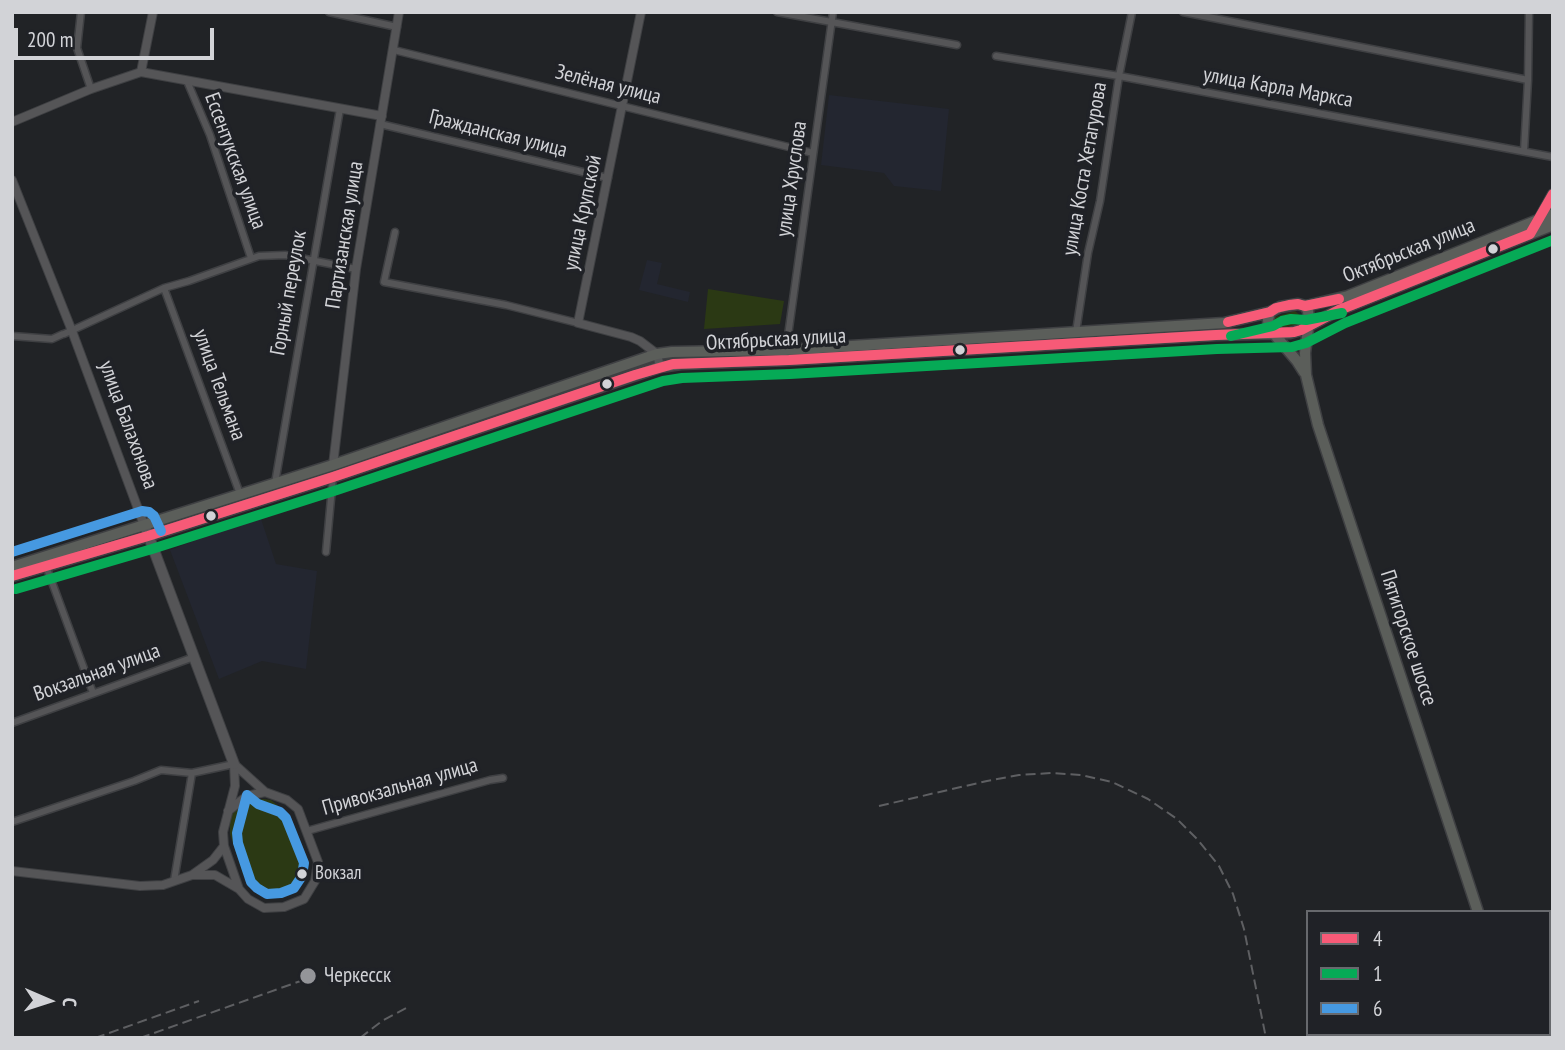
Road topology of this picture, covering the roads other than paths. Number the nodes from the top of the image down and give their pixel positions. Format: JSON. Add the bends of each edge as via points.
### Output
{"nodes":[{"id":1,"x":81,"y":12,"type":"edge"},
{"id":2,"x":153,"y":12,"type":"edge"},
{"id":3,"x":329,"y":12,"type":"edge"},
{"id":4,"x":399,"y":12,"type":"edge"},
{"id":5,"x":641,"y":12,"type":"edge"},
{"id":6,"x":777,"y":12,"type":"edge"},
{"id":7,"x":833,"y":12,"type":"edge"},
{"id":8,"x":1132,"y":12,"type":"edge"},
{"id":9,"x":1183,"y":12,"type":"edge"},
{"id":10,"x":1529,"y":12,"type":"edge"},
{"id":11,"x":832,"y":22,"type":"junction"},
{"id":12,"x":397,"y":27,"type":"junction"},
{"id":13,"x":957,"y":45,"type":"dead end"},
{"id":14,"x":394,"y":50,"type":"junction"},
{"id":15,"x":996,"y":55,"type":"dead end"},
{"id":16,"x":141,"y":72,"type":"junction"},
{"id":17,"x":1119,"y":76,"type":"junction"},
{"id":18,"x":1528,"y":80,"type":"junction"},
{"id":19,"x":187,"y":81,"type":"junction"},
{"id":20,"x":91,"y":89,"type":"junction"},
{"id":21,"x":622,"y":107,"type":"junction"},
{"id":22,"x":340,"y":109,"type":"junction"},
{"id":23,"x":381,"y":120,"type":"junction"},
{"id":24,"x":12,"y":122,"type":"edge"},
{"id":25,"x":1524,"y":151,"type":"junction"},
{"id":26,"x":813,"y":153,"type":"junction"},
{"id":27,"x":1553,"y":157,"type":"edge"},
{"id":28,"x":608,"y":178,"type":"junction"},
{"id":29,"x":12,"y":180,"type":"edge"},
{"id":30,"x":1553,"y":194,"type":"edge"},
{"id":31,"x":1553,"y":214,"type":"edge"},
{"id":32,"x":1539,"y":220,"type":"junction"},
{"id":33,"x":1553,"y":225,"type":"edge"},
{"id":34,"x":395,"y":232,"type":"dead end"},
{"id":35,"x":1530,"y":234,"type":"junction"},
{"id":36,"x":251,"y":258,"type":"junction"},
{"id":37,"x":312,"y":260,"type":"junction"},
{"id":38,"x":356,"y":269,"type":"junction"},
{"id":39,"x":164,"y":288,"type":"junction"},
{"id":40,"x":1305,"y":306,"type":"junction"},
{"id":41,"x":1270,"y":312,"type":"junction"},
{"id":42,"x":578,"y":323,"type":"junction"},
{"id":43,"x":1308,"y":325,"type":"junction"},
{"id":44,"x":1076,"y":332,"type":"junction"},
{"id":45,"x":1274,"y":332,"type":"junction"},
{"id":46,"x":66,"y":333,"type":"junction"},
{"id":47,"x":12,"y":336,"type":"edge"},
{"id":48,"x":786,"y":350,"type":"junction"},
{"id":49,"x":657,"y":354,"type":"junction"},
{"id":50,"x":660,"y":367,"type":"junction"},
{"id":51,"x":1306,"y":375,"type":"junction"},
{"id":52,"x":333,"y":471,"type":"junction"},
{"id":53,"x":275,"y":483,"type":"junction"},
{"id":54,"x":240,"y":494,"type":"junction"},
{"id":55,"x":146,"y":531,"type":"junction"},
{"id":56,"x":326,"y":552,"type":"dead end"},
{"id":57,"x":46,"y":566,"type":"junction"},
{"id":58,"x":12,"y":567,"type":"edge"},
{"id":59,"x":12,"y":576,"type":"edge"},
{"id":60,"x":194,"y":657,"type":"junction"},
{"id":61,"x":93,"y":693,"type":"junction"},
{"id":62,"x":12,"y":723,"type":"edge"},
{"id":63,"x":234,"y":764,"type":"junction"},
{"id":64,"x":192,"y":773,"type":"junction"},
{"id":65,"x":503,"y":778,"type":"dead end"},
{"id":66,"x":265,"y":792,"type":"junction"},
{"id":67,"x":227,"y":811,"type":"junction"},
{"id":68,"x":12,"y":822,"type":"edge"},
{"id":69,"x":307,"y":831,"type":"junction"},
{"id":70,"x":224,"y":846,"type":"junction"},
{"id":71,"x":12,"y":871,"type":"edge"},
{"id":72,"x":192,"y":875,"type":"junction"},
{"id":73,"x":174,"y":881,"type":"junction"},
{"id":74,"x":239,"y":889,"type":"junction"},
{"id":75,"x":1477,"y":910,"type":"edge"}],
"edges":[{"from":1,"to":20,"type":"street","via":[[77,48]]},
{"from":2,"to":16,"type":"street"},
{"from":3,"to":12,"type":"street"},
{"from":4,"to":12,"type":"street","name":"Партизанская улица"},
{"from":5,"to":21,"type":"street","name":"улица Крупской"},
{"from":6,"to":11,"type":"street"},
{"from":7,"to":11,"type":"street","name":"улица Хруслова"},
{"from":8,"to":17,"type":"street","name":"улица Коста Хетагурова"},
{"from":9,"to":18,"type":"street"},
{"from":10,"to":18,"type":"street"},
{"from":11,"to":13,"type":"street"},
{"from":11,"to":26,"type":"street","name":"улица Хруслова"},
{"from":12,"to":14,"type":"street","name":"Партизанская улица"},
{"from":14,"to":21,"type":"street","name":"Зелёная улица"},
{"from":14,"to":23,"type":"street","name":"Партизанская улица"},
{"from":15,"to":17,"type":"street","name":"улица Карла Маркса"},
{"from":16,"to":19,"type":"street","name":"Ессентукская улица"},
{"from":16,"to":20,"type":"street"},
{"from":17,"to":25,"type":"street","name":"улица Карла Маркса"},
{"from":17,"to":44,"type":"street","name":"улица Коста Хетагурова"},
{"from":18,"to":25,"type":"street"},
{"from":19,"to":22,"type":"street","name":"Гражданская улица"},
{"from":19,"to":36,"type":"street","name":"Ессентукская улица"},
{"from":20,"to":24,"type":"street"},
{"from":21,"to":26,"type":"street","name":"Зелёная улица"},
{"from":21,"to":28,"type":"street","name":"улица Крупской"},
{"from":22,"to":23,"type":"street","name":"Гражданская улица"},
{"from":22,"to":37,"type":"street","name":"Горный переулок"},
{"from":23,"to":28,"type":"street","name":"Гражданская улица"},
{"from":23,"to":38,"type":"street","name":"Партизанская улица"},
{"from":25,"to":27,"type":"street","name":"улица Карла Маркса"},
{"from":26,"to":48,"type":"street","name":"улица Хруслова"},
{"from":28,"to":42,"type":"street","name":"улица Крупской"},
{"from":29,"to":46,"type":"street","name":"улица Балахонова"},
{"from":30,"to":32,"type":"main road"},
{"from":31,"to":32,"type":"main road","name":"Октябрьская улица"},
{"from":32,"to":35,"type":"main road"},
{"from":32,"to":40,"type":"main road","name":"Октябрьская улица","via":[[1348,296]]},
{"from":33,"to":35,"type":"main road","name":"Октябрьская улица"},
{"from":34,"to":42,"type":"street","via":[[384,282]]},
{"from":35,"to":43,"type":"main road","name":"Октябрьская улица"},
{"from":36,"to":37,"type":"street","via":[[285,255]]},
{"from":36,"to":39,"type":"street"},
{"from":37,"to":38,"type":"street"},
{"from":37,"to":53,"type":"street","name":"Горный переулок"},
{"from":38,"to":52,"type":"street","name":"Партизанская улица"},
{"from":39,"to":46,"type":"street"},
{"from":39,"to":54,"type":"street","name":"улица Тельмана"},
{"from":40,"to":41,"type":"main road","name":"Октябрьская улица","via":[[1294,304]]},
{"from":40,"to":43,"type":"main road","name":"Пятигорское шоссе"},
{"from":41,"to":44,"type":"main road","name":"Октябрьская улица","via":[[1224,323]]},
{"from":41,"to":45,"type":"main road","name":"Пятигорское шоссе","via":[[1268,324]]},
{"from":42,"to":49,"type":"street","via":[[631,337]]},
{"from":43,"to":45,"type":"main road","name":"Октябрьская улица","via":[[1294,332]]},
{"from":43,"to":51,"type":"main road","name":"Пятигорское шоссе"},
{"from":44,"to":48,"type":"main road","name":"Октябрьская улица"},
{"from":45,"to":50,"type":"main road","name":"Октябрьская улица"},
{"from":45,"to":51,"type":"main road","name":"Пятигорское шоссе"},
{"from":46,"to":47,"type":"street","via":[[52,339]]},
{"from":46,"to":55,"type":"street","name":"улица Балахонова"},
{"from":48,"to":49,"type":"main road","name":"Октябрьская улица"},
{"from":49,"to":50,"type":"street"},
{"from":49,"to":52,"type":"main road","name":"Октябрьская улица"},
{"from":50,"to":52,"type":"main road","name":"Октябрьская улица"},
{"from":51,"to":75,"type":"main road","name":"Пятигорское шоссе","via":[[1318,425]]},
{"from":52,"to":53,"type":"main road","name":"Октябрьская улица"},
{"from":52,"to":55,"type":"main road","name":"Октябрьская улица"},
{"from":52,"to":56,"type":"street","name":"Партизанская улица"},
{"from":53,"to":54,"type":"main road","name":"Октябрьская улица"},
{"from":54,"to":55,"type":"main road","name":"Октябрьская улица"},
{"from":55,"to":57,"type":"main road","name":"Октябрьская улица"},
{"from":55,"to":58,"type":"main road","name":"Октябрьская улица"},
{"from":55,"to":60,"type":"main road","name":"улица Балахонова"},
{"from":57,"to":59,"type":"main road","name":"Октябрьская улица"},
{"from":57,"to":61,"type":"street"},
{"from":60,"to":61,"type":"street","name":"Вокзальная улица"},
{"from":60,"to":63,"type":"main road","name":"улица Балахонова"},
{"from":61,"to":62,"type":"street","name":"Вокзальная улица"},
{"from":63,"to":64,"type":"street"},
{"from":63,"to":66,"type":"street","name":"улица Балахонова"},
{"from":63,"to":67,"type":"street","name":"улица Балахонова","via":[[235,786]]},
{"from":64,"to":68,"type":"street","via":[[161,770]]},
{"from":64,"to":73,"type":"street"},
{"from":65,"to":69,"type":"street","name":"Привокзальная улица"},
{"from":66,"to":67,"type":"street","via":[[247,796]]},
{"from":66,"to":69,"type":"street","name":"улица Балахонова","via":[[298,809]]},
{"from":67,"to":70,"type":"street","name":"улица Балахонова"},
{"from":69,"to":74,"type":"street","name":"улица Балахонова","via":[[318,862],[315,881],[304,899],[284,908],[264,908]]},
{"from":70,"to":72,"type":"street"},
{"from":70,"to":74,"type":"street","name":"улица Балахонова"},
{"from":71,"to":73,"type":"street","via":[[140,886]]},
{"from":72,"to":73,"type":"street"},
{"from":72,"to":74,"type":"street","via":[[215,875]]}]}
